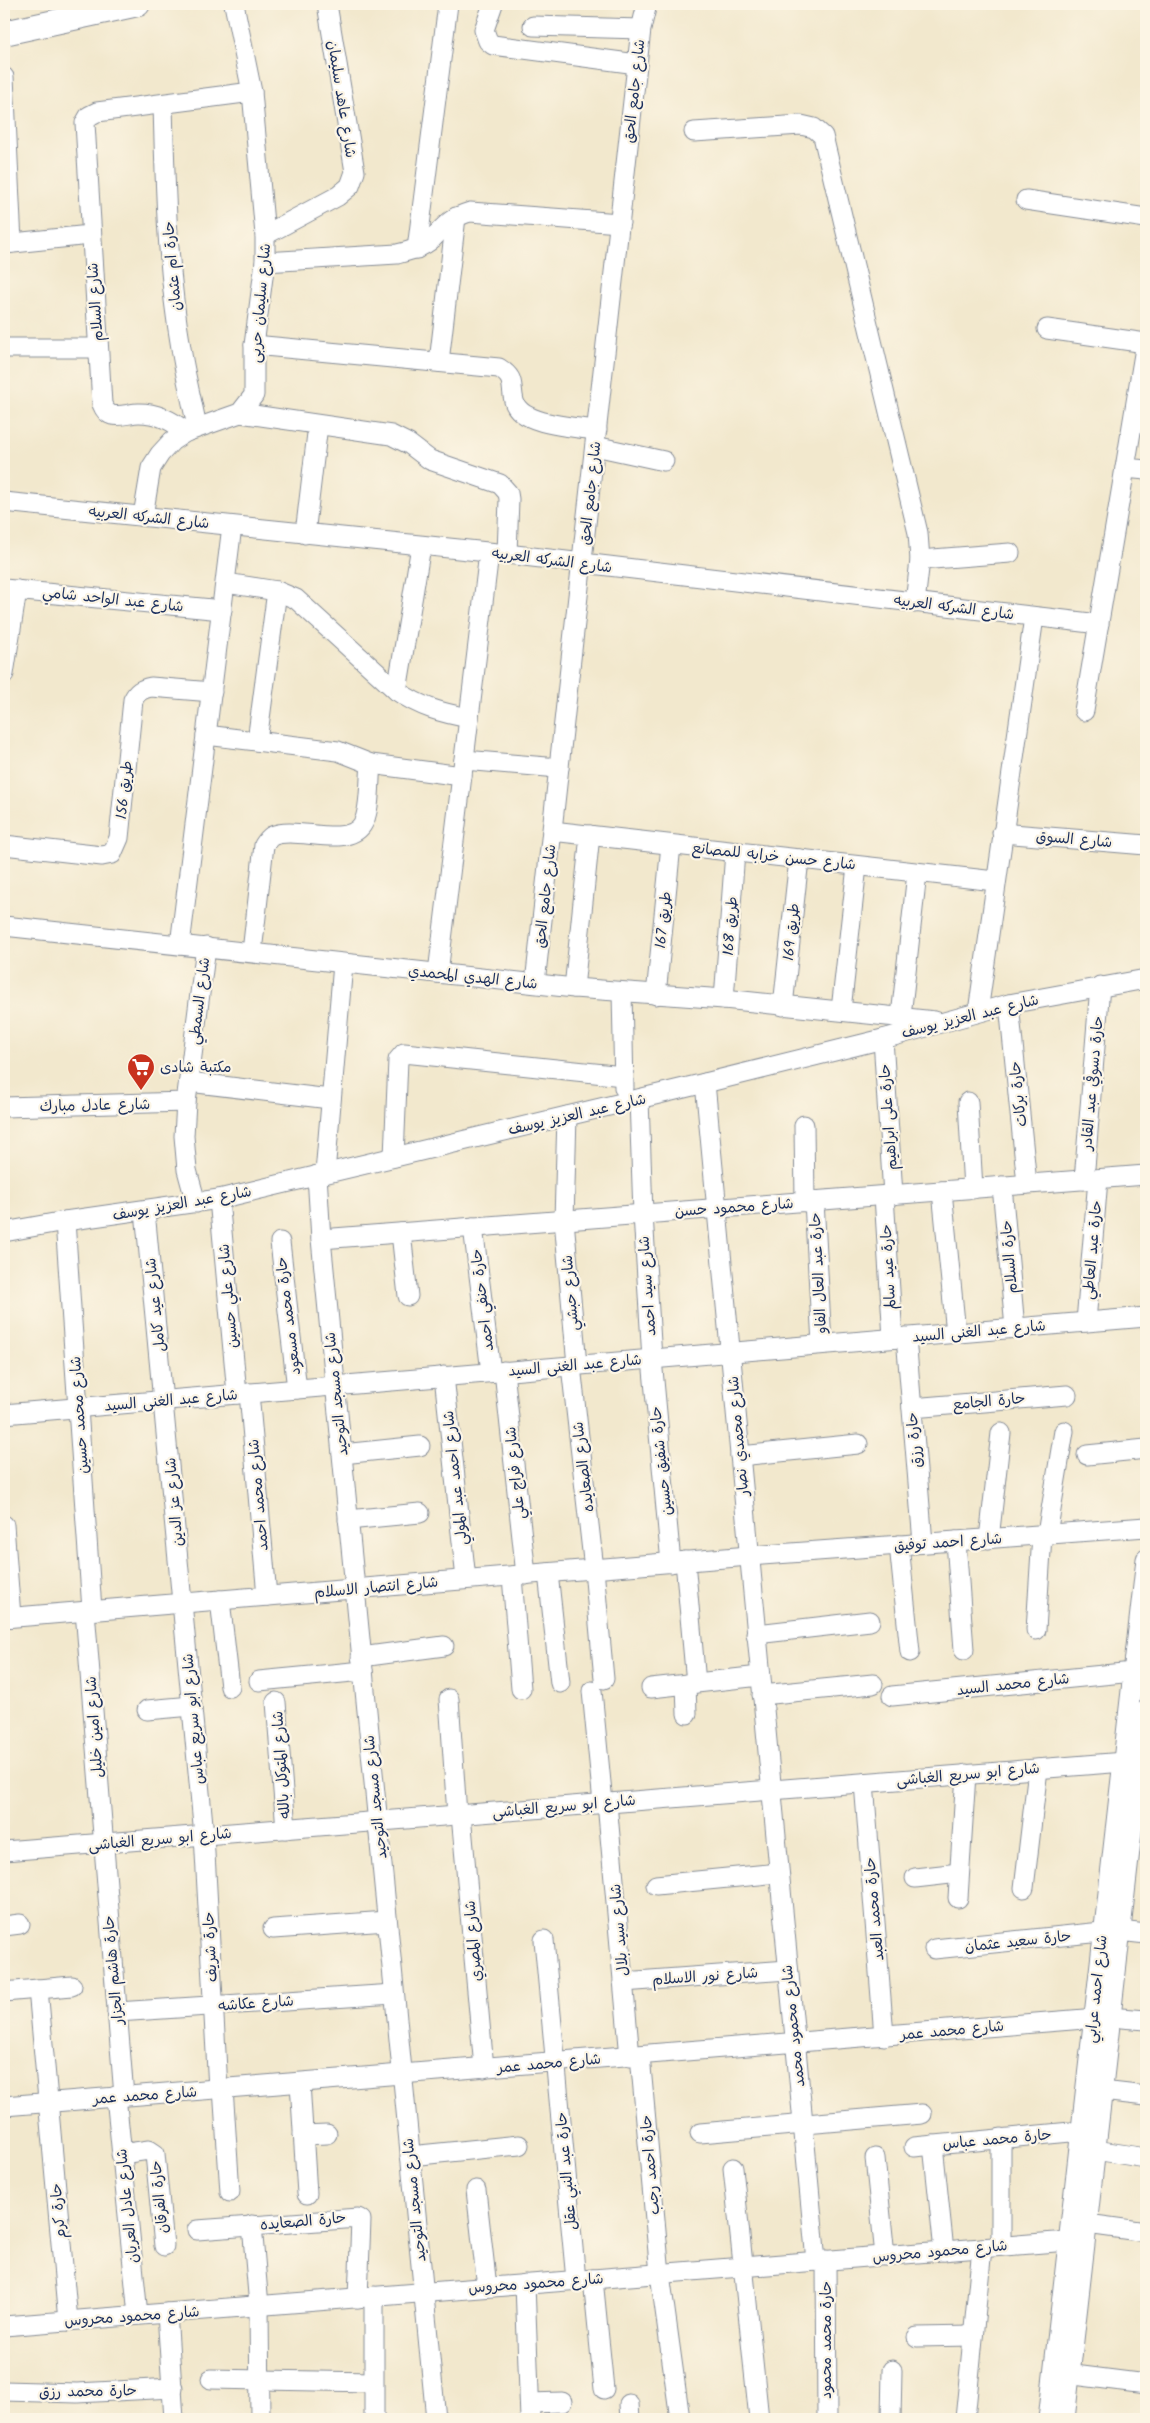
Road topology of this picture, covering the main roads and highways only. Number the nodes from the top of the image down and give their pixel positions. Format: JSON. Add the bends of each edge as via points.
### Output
{"nodes":[{"id":1,"x":138,"y":4,"type":"edge"},
{"id":2,"x":4,"y":33,"type":"edge"}],
"edges":[{"from":1,"to":2,"type":"main road"}]}
